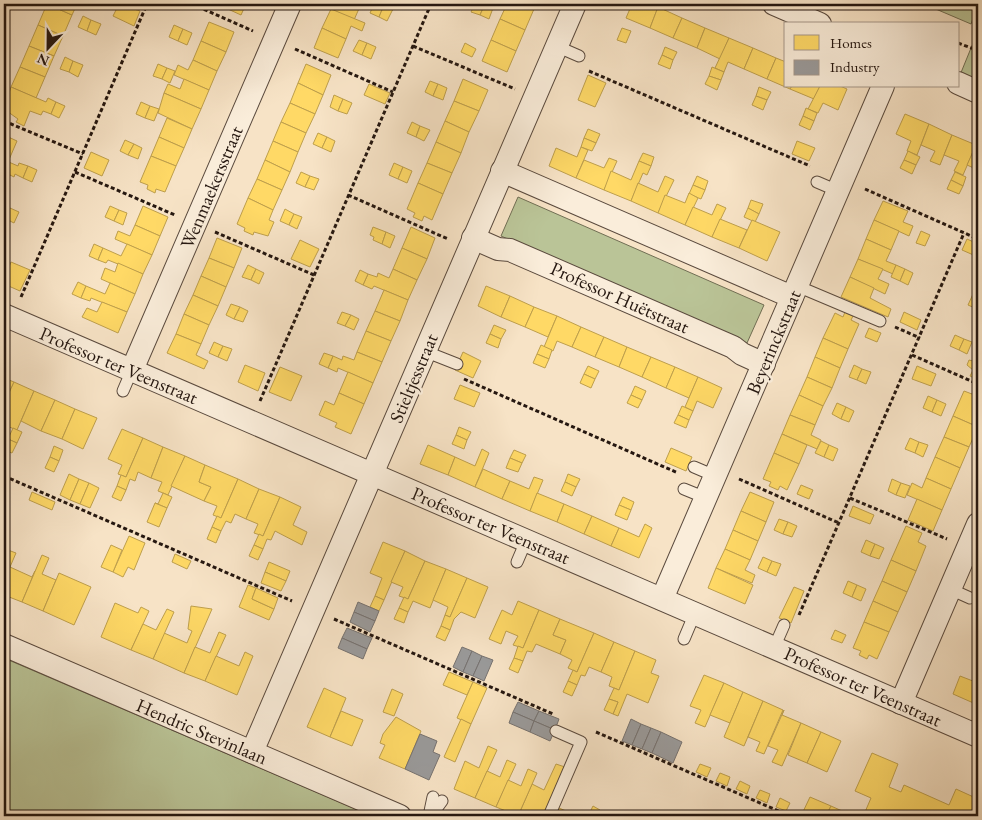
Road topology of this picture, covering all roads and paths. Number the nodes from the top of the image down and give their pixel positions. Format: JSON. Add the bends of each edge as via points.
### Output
{"nodes":[{"id":1,"x":134,"y":4,"type":"edge"},
{"id":2,"x":147,"y":4,"type":"edge"},
{"id":3,"x":192,"y":4,"type":"edge"},
{"id":4,"x":290,"y":4,"type":"edge"},
{"id":5,"x":432,"y":4,"type":"edge"},
{"id":6,"x":574,"y":4,"type":"edge"},
{"id":7,"x":774,"y":4,"type":"edge"},
{"id":8,"x":145,"y":9,"type":"junction"},
{"id":9,"x":815,"y":22,"type":"edge"},
{"id":10,"x":254,"y":31,"type":"dead end"},
{"id":11,"x":960,"y":44,"type":"edge"},
{"id":12,"x":413,"y":46,"type":"junction"},
{"id":13,"x":556,"y":46,"type":"junction"},
{"id":14,"x":292,"y":48,"type":"dead end"},
{"id":15,"x":974,"y":49,"type":"dead end"},
{"id":16,"x":579,"y":56,"type":"dead end"},
{"id":17,"x":585,"y":69,"type":"dead end"},
{"id":18,"x":960,"y":84,"type":"edge"},
{"id":19,"x":512,"y":88,"type":"dead end"},
{"id":20,"x":883,"y":88,"type":"edge"},
{"id":21,"x":393,"y":92,"type":"junction"},
{"id":22,"x":978,"y":92,"type":"edge"},
{"id":23,"x":4,"y":121,"type":"edge"},
{"id":24,"x":82,"y":154,"type":"junction"},
{"id":25,"x":813,"y":167,"type":"dead end"},
{"id":26,"x":502,"y":171,"type":"junction"},
{"id":27,"x":75,"y":172,"type":"junction"},
{"id":28,"x":817,"y":182,"type":"dead end"},
{"id":29,"x":867,"y":190,"type":"dead end"},
{"id":30,"x":838,"y":191,"type":"junction"},
{"id":31,"x":348,"y":195,"type":"junction"},
{"id":32,"x":175,"y":215,"type":"dead end"},
{"id":33,"x":214,"y":232,"type":"dead end"},
{"id":34,"x":964,"y":233,"type":"junction"},
{"id":35,"x":447,"y":238,"type":"dead end"},
{"id":36,"x":473,"y":238,"type":"junction"},
{"id":37,"x":978,"y":239,"type":"edge"},
{"id":38,"x":314,"y":276,"type":"junction"},
{"id":39,"x":795,"y":291,"type":"junction"},
{"id":40,"x":21,"y":296,"type":"dead end"},
{"id":41,"x":4,"y":315,"type":"edge"},
{"id":42,"x":880,"y":321,"type":"joint"},
{"id":43,"x":920,"y":338,"type":"junction"},
{"id":44,"x":424,"y":351,"type":"junction"},
{"id":45,"x":912,"y":355,"type":"junction"},
{"id":46,"x":457,"y":364,"type":"dead end"},
{"id":47,"x":764,"y":364,"type":"junction"},
{"id":48,"x":132,"y":370,"type":"junction"},
{"id":49,"x":461,"y":378,"type":"dead end"},
{"id":50,"x":978,"y":384,"type":"edge"},
{"id":51,"x":123,"y":391,"type":"dead end"},
{"id":52,"x":261,"y":400,"type":"dead end"},
{"id":53,"x":694,"y":467,"type":"dead end"},
{"id":54,"x":371,"y":474,"type":"junction"},
{"id":55,"x":680,"y":474,"type":"dead end"},
{"id":56,"x":4,"y":476,"type":"edge"},
{"id":57,"x":715,"y":476,"type":"junction"},
{"id":58,"x":742,"y":480,"type":"dead end"},
{"id":59,"x":684,"y":488,"type":"dead end"},
{"id":60,"x":706,"y":498,"type":"junction"},
{"id":61,"x":850,"y":498,"type":"junction"},
{"id":62,"x":839,"y":522,"type":"junction"},
{"id":63,"x":978,"y":524,"type":"edge"},
{"id":64,"x":948,"y":540,"type":"dead end"},
{"id":65,"x":526,"y":541,"type":"junction"},
{"id":66,"x":517,"y":562,"type":"dead end"},
{"id":67,"x":280,"y":595,"type":"dead end"},
{"id":68,"x":662,"y":599,"type":"junction"},
{"id":69,"x":695,"y":613,"type":"junction"},
{"id":70,"x":796,"y":621,"type":"dead end"},
{"id":71,"x":784,"y":625,"type":"dead end"},
{"id":72,"x":684,"y":639,"type":"dead end"},
{"id":73,"x":4,"y":645,"type":"edge"},
{"id":74,"x":774,"y":648,"type":"junction"},
{"id":75,"x":901,"y":703,"type":"junction"},
{"id":76,"x":556,"y":731,"type":"dead end"},
{"id":77,"x":978,"y":736,"type":"edge"},
{"id":78,"x":252,"y":752,"type":"junction"},
{"id":79,"x":438,"y":799,"type":"dead end"},
{"id":80,"x":400,"y":816,"type":"edge"},
{"id":81,"x":430,"y":816,"type":"edge"},
{"id":82,"x":549,"y":816,"type":"edge"}],
"edges":[{"from":1,"to":8,"type":"path"},
{"from":2,"to":8,"type":"path"},
{"from":3,"to":10,"type":"path"},
{"from":4,"to":48,"type":"street","name":"Wenmaekersstraat"},
{"from":5,"to":12,"type":"path"},
{"from":6,"to":13,"type":"street","name":"Stieltjesstraat"},
{"from":7,"to":9,"type":"street"},
{"from":8,"to":24,"type":"path"},
{"from":11,"to":15,"type":"path"},
{"from":12,"to":19,"type":"path"},
{"from":12,"to":21,"type":"path"},
{"from":13,"to":16,"type":"lane"},
{"from":13,"to":26,"type":"street","name":"Stieltjesstraat"},
{"from":14,"to":21,"type":"path"},
{"from":17,"to":25,"type":"path"},
{"from":18,"to":22,"type":"street"},
{"from":20,"to":30,"type":"street","name":"Beyerinckstraat"},
{"from":21,"to":31,"type":"path"},
{"from":23,"to":24,"type":"path"},
{"from":24,"to":27,"type":"path"},
{"from":26,"to":36,"type":"street","name":"Stieltjesstraat"},
{"from":26,"to":39,"type":"street"},
{"from":27,"to":32,"type":"path"},
{"from":27,"to":40,"type":"path"},
{"from":28,"to":30,"type":"lane"},
{"from":29,"to":34,"type":"path"},
{"from":30,"to":39,"type":"street","name":"Beyerinckstraat"},
{"from":31,"to":35,"type":"path"},
{"from":31,"to":38,"type":"path"},
{"from":33,"to":38,"type":"path"},
{"from":34,"to":37,"type":"path"},
{"from":34,"to":43,"type":"path"},
{"from":36,"to":44,"type":"street","name":"Stieltjesstraat"},
{"from":36,"to":47,"type":"street","name":"Professor Huëtstraat","via":[[498,249],[519,253],[733,347]]},
{"from":38,"to":52,"type":"path"},
{"from":39,"to":42,"type":"lane"},
{"from":39,"to":47,"type":"street","name":"Beyerinckstraat"},
{"from":41,"to":48,"type":"street","name":"Professor ter Veenstraat"},
{"from":42,"to":43,"type":"path"},
{"from":43,"to":45,"type":"path"},
{"from":44,"to":46,"type":"lane"},
{"from":44,"to":54,"type":"street","name":"Stieltjesstraat"},
{"from":45,"to":50,"type":"path"},
{"from":45,"to":61,"type":"path"},
{"from":47,"to":57,"type":"street","name":"Beyerinckstraat"},
{"from":48,"to":51,"type":"lane"},
{"from":48,"to":54,"type":"street","name":"Professor ter Veenstraat"},
{"from":49,"to":55,"type":"path"},
{"from":53,"to":57,"type":"lane"},
{"from":54,"to":65,"type":"street","name":"Professor ter Veenstraat"},
{"from":54,"to":78,"type":"street","name":"Stieltjesstraat"},
{"from":56,"to":67,"type":"path"},
{"from":57,"to":60,"type":"street","name":"Beyerinckstraat"},
{"from":58,"to":62,"type":"path"},
{"from":59,"to":60,"type":"lane"},
{"from":60,"to":68,"type":"street","name":"Beyerinckstraat"},
{"from":61,"to":62,"type":"path"},
{"from":61,"to":64,"type":"path"},
{"from":62,"to":70,"type":"path"},
{"from":63,"to":75,"type":"street","via":[[960,593]]},
{"from":65,"to":66,"type":"lane"},
{"from":65,"to":68,"type":"street","name":"Professor ter Veenstraat"},
{"from":68,"to":69,"type":"street","name":"Professor ter Veenstraat"},
{"from":69,"to":72,"type":"lane"},
{"from":69,"to":74,"type":"street","name":"Professor ter Veenstraat"},
{"from":71,"to":74,"type":"lane"},
{"from":73,"to":78,"type":"street","name":"Hendric Stevinlaan"},
{"from":74,"to":75,"type":"street","name":"Professor ter Veenstraat"},
{"from":75,"to":77,"type":"street","name":"Professor ter Veenstraat"},
{"from":76,"to":82,"type":"lane","via":[[581,742]]},
{"from":78,"to":80,"type":"street","name":"Hendric Stevinlaan"},
{"from":79,"to":81,"type":"lane"}]}
